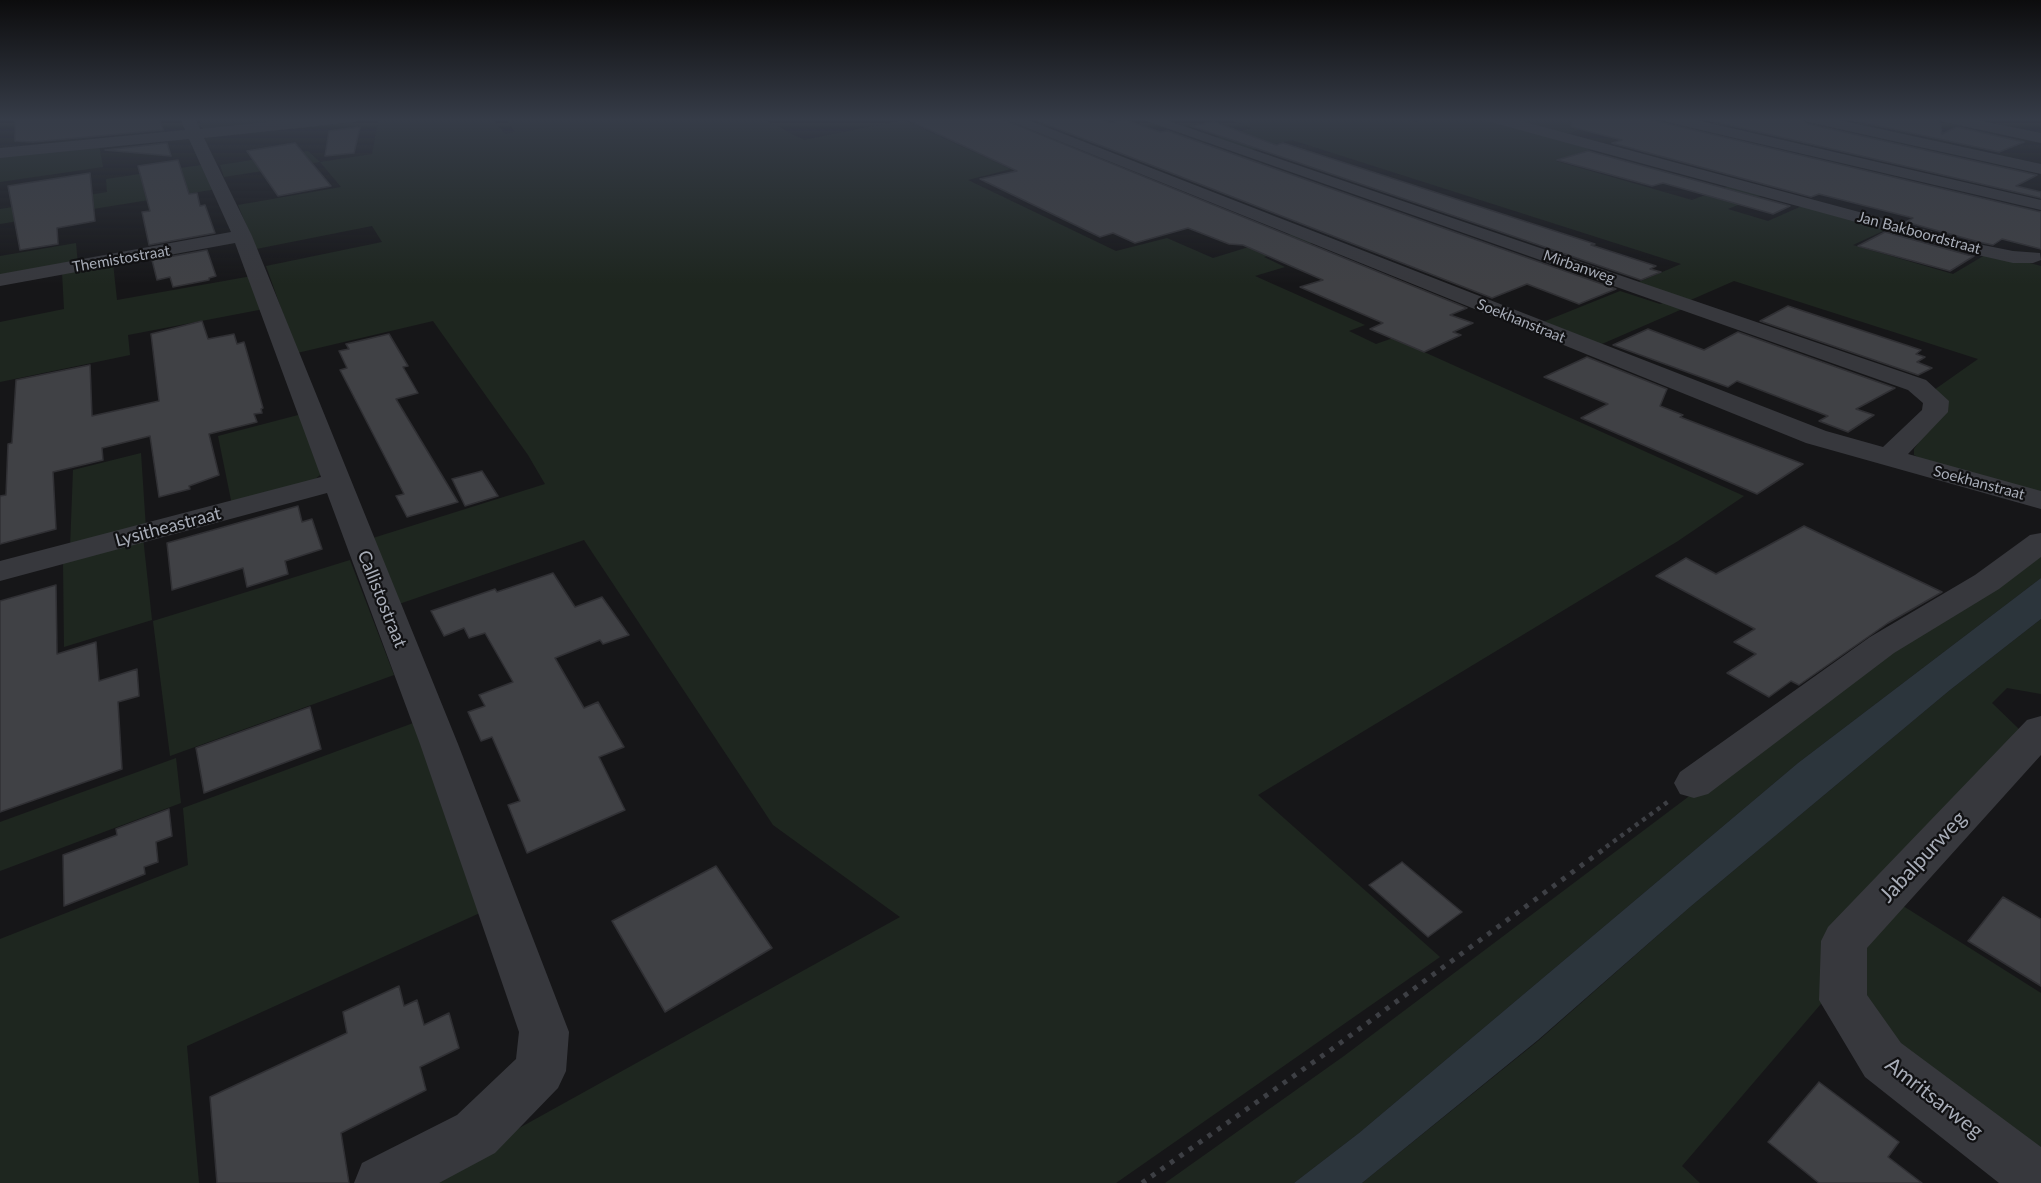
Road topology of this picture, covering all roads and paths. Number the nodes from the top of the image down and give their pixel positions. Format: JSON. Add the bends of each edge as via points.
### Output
{"nodes":[{"id":1,"x":213,"y":173,"type":"edge"},
{"id":2,"x":1148,"y":173,"type":"edge"},
{"id":3,"x":1304,"y":173,"type":"edge"},
{"id":4,"x":1696,"y":173,"type":"edge"},
{"id":5,"x":1904,"y":173,"type":"edge"},
{"id":6,"x":2041,"y":205,"type":"edge"},
{"id":7,"x":242,"y":236,"type":"junction"},
{"id":8,"x":2033,"y":257,"type":"dead end"},
{"id":9,"x":0,"y":280,"type":"edge"},
{"id":10,"x":1888,"y":458,"type":"junction"},
{"id":11,"x":336,"y":482,"type":"junction"},
{"id":12,"x":2041,"y":500,"type":"edge"},
{"id":13,"x":2041,"y":542,"type":"edge"},
{"id":14,"x":0,"y":571,"type":"edge"},
{"id":15,"x":2041,"y":730,"type":"edge"},
{"id":16,"x":1694,"y":783,"type":"joint"},
{"id":17,"x":1843,"y":1000,"type":"joint"},
{"id":18,"x":2041,"y":1181,"type":"edge"},
{"id":19,"x":382,"y":1183,"type":"edge"},
{"id":20,"x":1143,"y":1183,"type":"edge"}],
"edges":[{"from":1,"to":7,"type":"street","name":"Callistostraat"},
{"from":2,"to":10,"type":"street","name":"Soekhanstraat","via":[[1794,429]]},
{"from":3,"to":10,"type":"street","name":"Mirbanweg","via":[[1917,386],[1936,401],[1935,412]]},
{"from":4,"to":8,"type":"street","name":"Jan Bakboordstraat","via":[[1976,249]]},
{"from":5,"to":6,"type":"street"},
{"from":7,"to":9,"type":"street","name":"Themistostraat"},
{"from":7,"to":11,"type":"street","name":"Callistostraat"},
{"from":10,"to":12,"type":"street","name":"Soekhanstraat"},
{"from":11,"to":14,"type":"street","name":"Lysitheastraat"},
{"from":11,"to":19,"type":"street","name":"Callistostraat","via":[[439,744],[544,1032],[540,1071],[476,1134]]},
{"from":13,"to":16,"type":"street","via":[[1987,582],[1882,645]]},
{"from":15,"to":17,"type":"street","name":"Jabalpurweg","via":[[1844,941]]},
{"from":16,"to":20,"type":"path"},
{"from":17,"to":18,"type":"street","name":"Amritsarweg","via":[[1883,1060]]}]}
